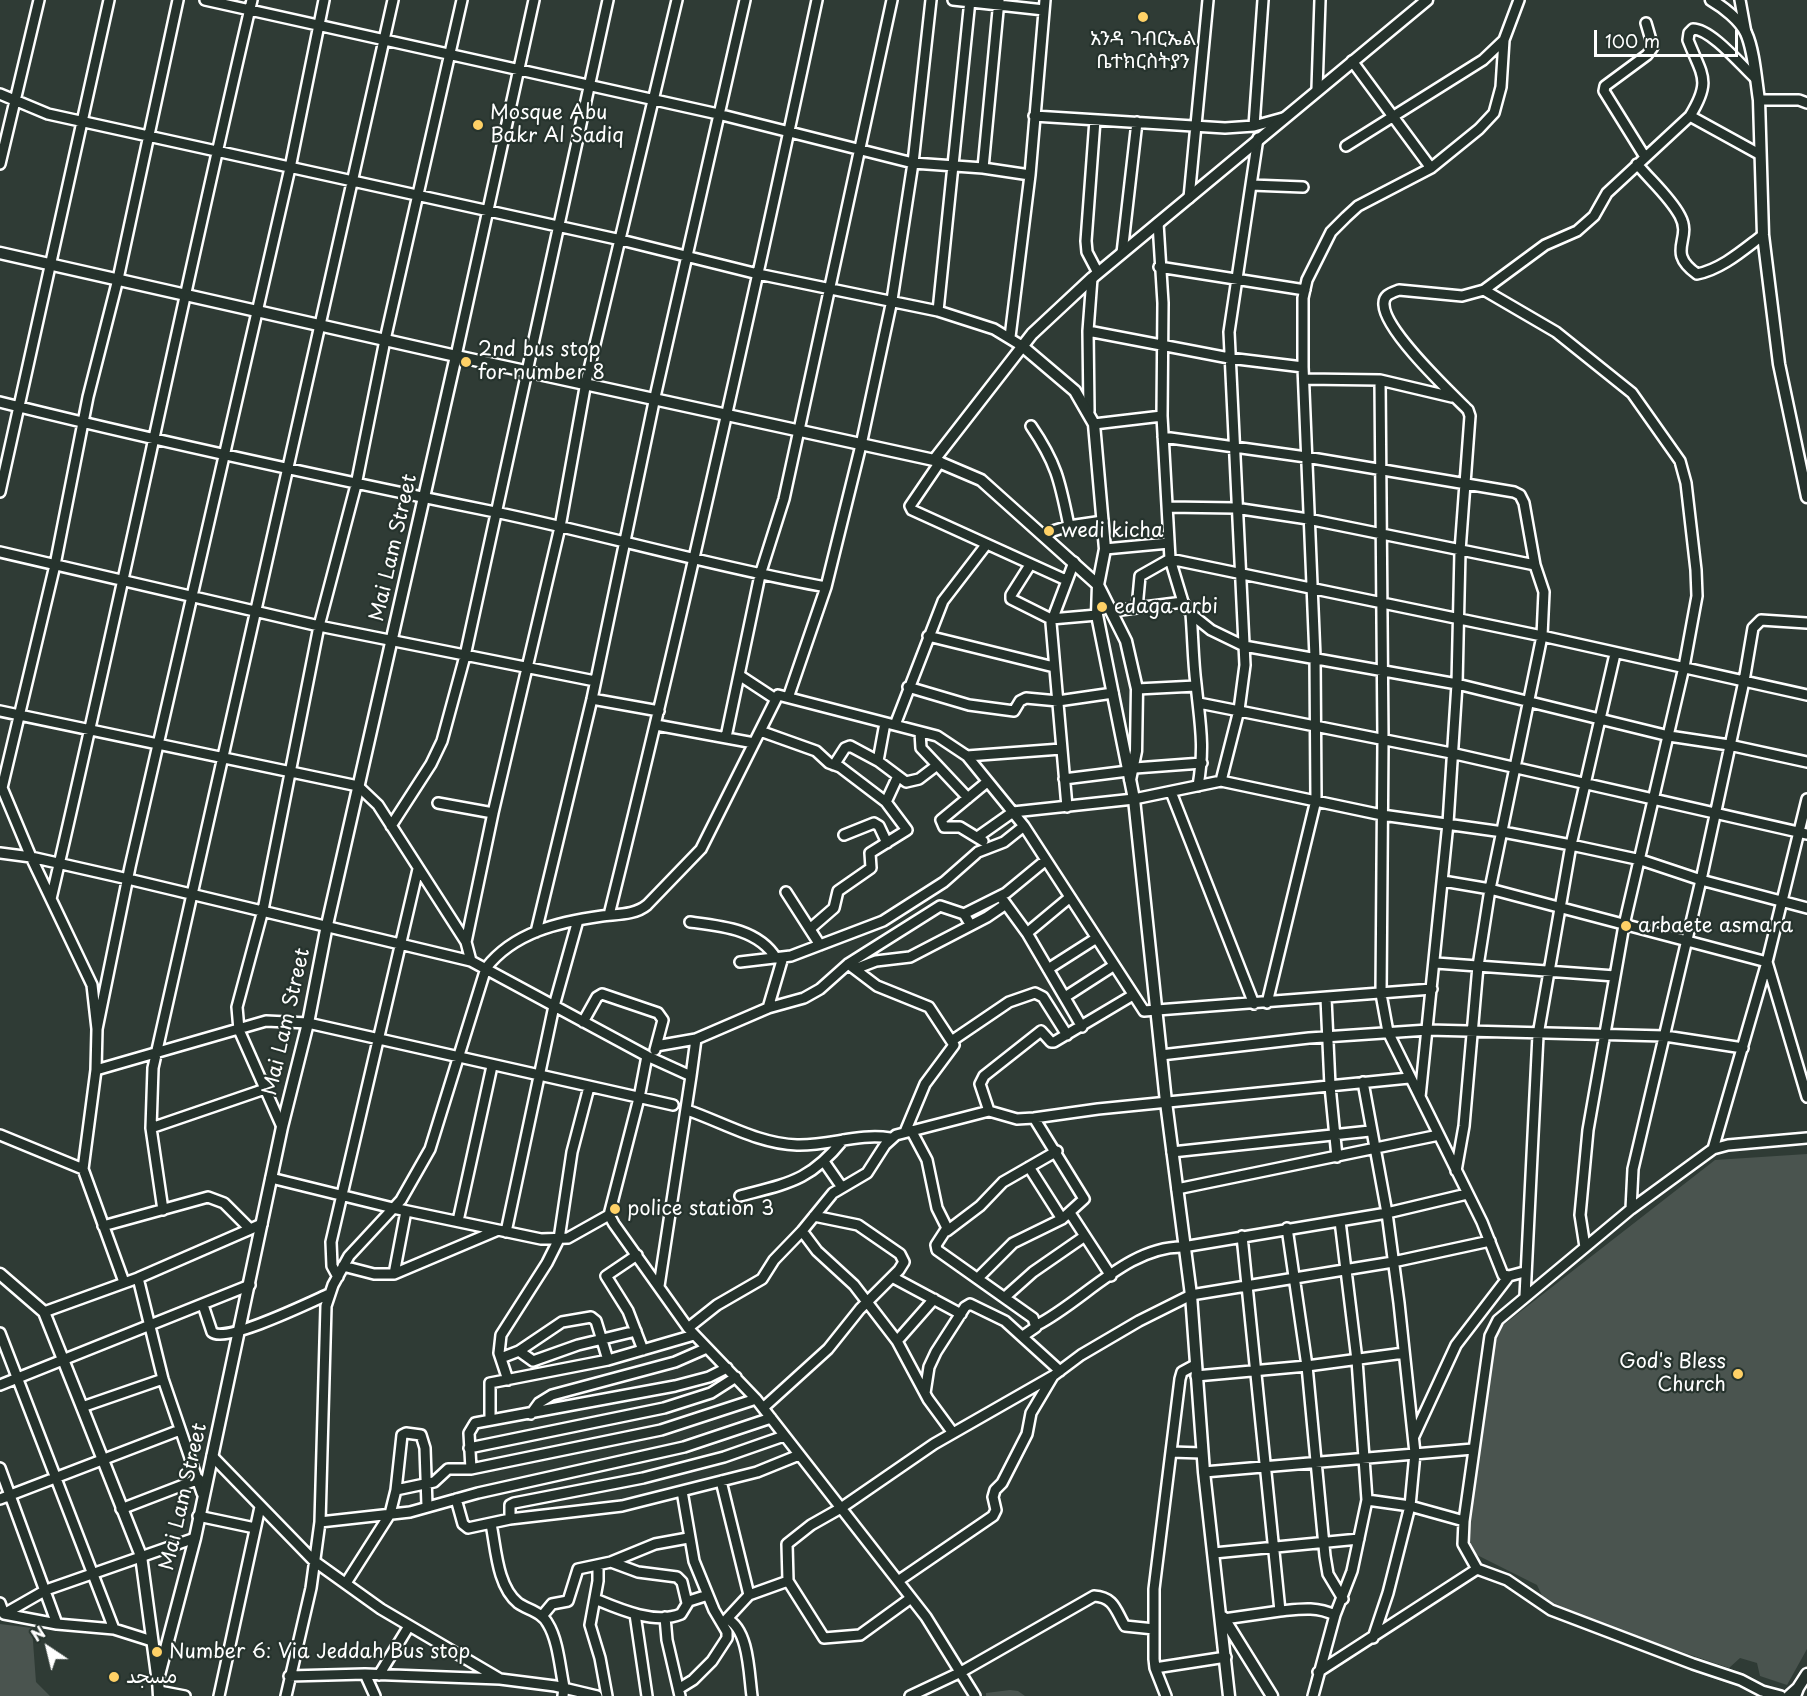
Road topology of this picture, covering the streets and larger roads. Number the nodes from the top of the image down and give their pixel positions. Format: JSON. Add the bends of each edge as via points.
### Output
{"nodes":[{"id":1,"x":39,"y":0,"type":"edge"},
{"id":2,"x":109,"y":0,"type":"edge"},
{"id":3,"x":178,"y":0,"type":"edge"},
{"id":4,"x":205,"y":0,"type":"edge"},
{"id":5,"x":252,"y":0,"type":"edge"},
{"id":6,"x":324,"y":0,"type":"edge"},
{"id":7,"x":393,"y":0,"type":"edge"},
{"id":8,"x":462,"y":0,"type":"edge"},
{"id":9,"x":534,"y":0,"type":"edge"},
{"id":10,"x":608,"y":0,"type":"edge"},
{"id":11,"x":677,"y":0,"type":"edge"},
{"id":12,"x":745,"y":0,"type":"edge"},
{"id":13,"x":817,"y":0,"type":"edge"},
{"id":14,"x":892,"y":0,"type":"edge"},
{"id":15,"x":931,"y":0,"type":"edge"},
{"id":16,"x":953,"y":0,"type":"edge"},
{"id":17,"x":970,"y":0,"type":"edge"},
{"id":18,"x":1208,"y":0,"type":"edge"},
{"id":19,"x":1263,"y":0,"type":"edge"},
{"id":20,"x":1320,"y":0,"type":"edge"},
{"id":21,"x":1427,"y":0,"type":"edge"},
{"id":22,"x":1518,"y":0,"type":"edge"},
{"id":23,"x":1711,"y":0,"type":"edge"},
{"id":24,"x":1740,"y":0,"type":"edge"},
{"id":25,"x":999,"y":2,"type":"edge"},
{"id":26,"x":1044,"y":5,"type":"edge"},
{"id":27,"x":249,"y":11,"type":"junction"},
{"id":28,"x":1646,"y":23,"type":"dead end"},
{"id":29,"x":320,"y":24,"type":"junction"},
{"id":30,"x":1746,"y":33,"type":"junction"},
{"id":31,"x":384,"y":39,"type":"junction"},
{"id":32,"x":1504,"y":40,"type":"junction"},
{"id":33,"x":451,"y":54,"type":"junction"},
{"id":34,"x":1352,"y":61,"type":"junction"},
{"id":35,"x":520,"y":69,"type":"junction"},
{"id":36,"x":1755,"y":78,"type":"junction"},
{"id":37,"x":589,"y":84,"type":"junction"},
{"id":38,"x":1317,"y":89,"type":"junction"},
{"id":39,"x":0,"y":94,"type":"edge"},
{"id":40,"x":655,"y":100,"type":"junction"},
{"id":41,"x":1759,"y":100,"type":"junction"},
{"id":42,"x":14,"y":101,"type":"junction"},
{"id":43,"x":1807,"y":103,"type":"edge"},
{"id":44,"x":718,"y":114,"type":"junction"},
{"id":45,"x":1035,"y":116,"type":"junction"},
{"id":46,"x":1690,"y":116,"type":"junction"},
{"id":47,"x":1395,"y":117,"type":"junction"},
{"id":48,"x":1283,"y":118,"type":"junction"},
{"id":49,"x":83,"y":120,"type":"junction"},
{"id":50,"x":1095,"y":120,"type":"junction"},
{"id":51,"x":1137,"y":122,"type":"junction"},
{"id":52,"x":1254,"y":126,"type":"junction"},
{"id":53,"x":1197,"y":127,"type":"junction"},
{"id":54,"x":789,"y":133,"type":"junction"},
{"id":55,"x":149,"y":135,"type":"junction"},
{"id":56,"x":1258,"y":138,"type":"junction"},
{"id":57,"x":1346,"y":146,"type":"dead end"},
{"id":58,"x":858,"y":150,"type":"junction"},
{"id":59,"x":216,"y":151,"type":"junction"},
{"id":60,"x":1759,"y":154,"type":"junction"},
{"id":61,"x":1641,"y":161,"type":"junction"},
{"id":62,"x":914,"y":163,"type":"junction"},
{"id":63,"x":0,"y":164,"type":"edge"},
{"id":64,"x":953,"y":166,"type":"junction"},
{"id":65,"x":290,"y":168,"type":"junction"},
{"id":66,"x":983,"y":168,"type":"junction"},
{"id":67,"x":1431,"y":168,"type":"junction"},
{"id":68,"x":1030,"y":175,"type":"junction"},
{"id":69,"x":354,"y":181,"type":"junction"},
{"id":70,"x":1251,"y":185,"type":"junction"},
{"id":71,"x":1304,"y":187,"type":"dead end"},
{"id":72,"x":419,"y":196,"type":"junction"},
{"id":73,"x":1189,"y":198,"type":"junction"},
{"id":74,"x":487,"y":212,"type":"junction"},
{"id":75,"x":1158,"y":223,"type":"junction"},
{"id":76,"x":559,"y":227,"type":"junction"},
{"id":77,"x":1762,"y":235,"type":"junction"},
{"id":78,"x":621,"y":240,"type":"junction"},
{"id":79,"x":0,"y":253,"type":"edge"},
{"id":80,"x":1122,"y":253,"type":"junction"},
{"id":81,"x":687,"y":256,"type":"junction"},
{"id":82,"x":51,"y":264,"type":"junction"},
{"id":83,"x":1159,"y":267,"type":"junction"},
{"id":84,"x":758,"y":274,"type":"junction"},
{"id":85,"x":1095,"y":276,"type":"junction"},
{"id":86,"x":1236,"y":278,"type":"junction"},
{"id":87,"x":118,"y":279,"type":"junction"},
{"id":88,"x":829,"y":288,"type":"junction"},
{"id":89,"x":1305,"y":290,"type":"junction"},
{"id":90,"x":1484,"y":290,"type":"junction"},
{"id":91,"x":187,"y":294,"type":"junction"},
{"id":92,"x":892,"y":300,"type":"junction"},
{"id":93,"x":258,"y":310,"type":"junction"},
{"id":94,"x":938,"y":311,"type":"junction"},
{"id":95,"x":319,"y":325,"type":"junction"},
{"id":96,"x":1088,"y":331,"type":"junction"},
{"id":97,"x":1010,"y":337,"type":"junction"},
{"id":98,"x":385,"y":340,"type":"junction"},
{"id":99,"x":1022,"y":346,"type":"junction"},
{"id":100,"x":1163,"y":347,"type":"junction"},
{"id":101,"x":456,"y":356,"type":"junction"},
{"id":102,"x":1229,"y":358,"type":"junction"},
{"id":103,"x":1303,"y":367,"type":"junction"},
{"id":104,"x":526,"y":371,"type":"junction"},
{"id":105,"x":1305,"y":379,"type":"junction"},
{"id":106,"x":1380,"y":380,"type":"junction"},
{"id":107,"x":586,"y":382,"type":"junction"},
{"id":108,"x":655,"y":397,"type":"junction"},
{"id":109,"x":1452,"y":397,"type":"junction"},
{"id":110,"x":0,"y":402,"type":"edge"},
{"id":111,"x":20,"y":407,"type":"junction"},
{"id":112,"x":1089,"y":411,"type":"junction"},
{"id":113,"x":728,"y":416,"type":"junction"},
{"id":114,"x":1162,"y":416,"type":"junction"},
{"id":115,"x":83,"y":422,"type":"junction"},
{"id":116,"x":1094,"y":424,"type":"junction"},
{"id":117,"x":1031,"y":426,"type":"dead end"},
{"id":118,"x":799,"y":430,"type":"junction"},
{"id":119,"x":1163,"y":437,"type":"junction"},
{"id":120,"x":156,"y":439,"type":"junction"},
{"id":121,"x":861,"y":445,"type":"junction"},
{"id":122,"x":1233,"y":446,"type":"junction"},
{"id":123,"x":225,"y":454,"type":"junction"},
{"id":124,"x":1306,"y":457,"type":"junction"},
{"id":125,"x":937,"y":461,"type":"junction"},
{"id":126,"x":288,"y":468,"type":"junction"},
{"id":127,"x":1381,"y":469,"type":"junction"},
{"id":128,"x":1465,"y":484,"type":"junction"},
{"id":129,"x":356,"y":485,"type":"junction"},
{"id":130,"x":0,"y":492,"type":"edge"},
{"id":131,"x":1807,"y":497,"type":"edge"},
{"id":132,"x":423,"y":499,"type":"junction"},
{"id":133,"x":1168,"y":507,"type":"junction"},
{"id":134,"x":1235,"y":508,"type":"junction"},
{"id":135,"x":495,"y":512,"type":"junction"},
{"id":136,"x":1308,"y":519,"type":"junction"},
{"id":137,"x":1103,"y":521,"type":"junction"},
{"id":138,"x":1069,"y":526,"type":"junction"},
{"id":139,"x":560,"y":527,"type":"junction"},
{"id":140,"x":1043,"y":534,"type":"junction"},
{"id":141,"x":1381,"y":534,"type":"junction"},
{"id":142,"x":626,"y":542,"type":"junction"},
{"id":143,"x":1169,"y":543,"type":"junction"},
{"id":144,"x":986,"y":545,"type":"junction"},
{"id":145,"x":1105,"y":549,"type":"junction"},
{"id":146,"x":1460,"y":551,"type":"junction"},
{"id":147,"x":0,"y":552,"type":"edge"},
{"id":148,"x":693,"y":556,"type":"junction"},
{"id":149,"x":1170,"y":559,"type":"junction"},
{"id":150,"x":1074,"y":562,"type":"junction"},
{"id":151,"x":1030,"y":564,"type":"junction"},
{"id":152,"x":1535,"y":565,"type":"junction"},
{"id":153,"x":55,"y":566,"type":"junction"},
{"id":154,"x":1240,"y":574,"type":"junction"},
{"id":155,"x":760,"y":575,"type":"junction"},
{"id":156,"x":1066,"y":580,"type":"junction"},
{"id":157,"x":124,"y":583,"type":"junction"},
{"id":158,"x":1098,"y":585,"type":"junction"},
{"id":159,"x":826,"y":587,"type":"junction"},
{"id":160,"x":1311,"y":588,"type":"junction"},
{"id":161,"x":191,"y":597,"type":"junction"},
{"id":162,"x":1183,"y":602,"type":"junction"},
{"id":163,"x":1381,"y":602,"type":"junction"},
{"id":164,"x":1137,"y":608,"type":"junction"},
{"id":165,"x":1113,"y":611,"type":"junction"},
{"id":166,"x":255,"y":612,"type":"junction"},
{"id":167,"x":1191,"y":614,"type":"junction"},
{"id":168,"x":1096,"y":615,"type":"junction"},
{"id":169,"x":1051,"y":619,"type":"junction"},
{"id":170,"x":1460,"y":619,"type":"junction"},
{"id":171,"x":1807,"y":623,"type":"edge"},
{"id":172,"x":319,"y":626,"type":"junction"},
{"id":173,"x":928,"y":636,"type":"junction"},
{"id":174,"x":1542,"y":636,"type":"junction"},
{"id":175,"x":391,"y":640,"type":"junction"},
{"id":176,"x":1244,"y":646,"type":"junction"},
{"id":177,"x":1615,"y":654,"type":"junction"},
{"id":178,"x":465,"y":656,"type":"junction"},
{"id":179,"x":1315,"y":657,"type":"junction"},
{"id":180,"x":1054,"y":667,"type":"junction"},
{"id":181,"x":1684,"y":667,"type":"junction"},
{"id":182,"x":528,"y":669,"type":"junction"},
{"id":183,"x":1383,"y":670,"type":"junction"},
{"id":184,"x":739,"y":675,"type":"junction"},
{"id":185,"x":595,"y":681,"type":"junction"},
{"id":186,"x":1744,"y":681,"type":"junction"},
{"id":187,"x":1457,"y":684,"type":"junction"},
{"id":188,"x":1196,"y":686,"type":"junction"},
{"id":189,"x":908,"y":687,"type":"junction"},
{"id":190,"x":1137,"y":689,"type":"junction"},
{"id":191,"x":1113,"y":693,"type":"junction"},
{"id":192,"x":789,"y":695,"type":"junction"},
{"id":193,"x":1807,"y":695,"type":"edge"},
{"id":194,"x":774,"y":698,"type":"junction"},
{"id":195,"x":592,"y":699,"type":"junction"},
{"id":196,"x":1058,"y":702,"type":"junction"},
{"id":197,"x":1199,"y":703,"type":"junction"},
{"id":198,"x":1526,"y":703,"type":"junction"},
{"id":199,"x":0,"y":711,"type":"edge"},
{"id":200,"x":659,"y":711,"type":"junction"},
{"id":201,"x":1239,"y":711,"type":"junction"},
{"id":202,"x":19,"y":714,"type":"junction"},
{"id":203,"x":1600,"y":719,"type":"junction"},
{"id":204,"x":890,"y":724,"type":"junction"},
{"id":205,"x":656,"y":725,"type":"junction"},
{"id":206,"x":1317,"y":725,"type":"junction"},
{"id":207,"x":89,"y":730,"type":"junction"},
{"id":208,"x":760,"y":731,"type":"junction"},
{"id":209,"x":920,"y":732,"type":"junction"},
{"id":210,"x":1669,"y":736,"type":"junction"},
{"id":211,"x":726,"y":737,"type":"junction"},
{"id":212,"x":1383,"y":740,"type":"junction"},
{"id":213,"x":754,"y":743,"type":"junction"},
{"id":214,"x":159,"y":745,"type":"junction"},
{"id":215,"x":1729,"y":745,"type":"junction"},
{"id":216,"x":1060,"y":748,"type":"junction"},
{"id":217,"x":1451,"y":753,"type":"junction"},
{"id":218,"x":967,"y":756,"type":"junction"},
{"id":219,"x":224,"y":757,"type":"junction"},
{"id":220,"x":878,"y":761,"type":"junction"},
{"id":221,"x":1807,"y":762,"type":"edge"},
{"id":222,"x":1202,"y":764,"type":"junction"},
{"id":223,"x":834,"y":765,"type":"junction"},
{"id":224,"x":936,"y":766,"type":"junction"},
{"id":225,"x":1516,"y":767,"type":"junction"},
{"id":226,"x":290,"y":771,"type":"junction"},
{"id":227,"x":1131,"y":773,"type":"junction"},
{"id":228,"x":898,"y":776,"type":"junction"},
{"id":229,"x":1064,"y":779,"type":"junction"},
{"id":230,"x":987,"y":782,"type":"junction"},
{"id":231,"x":1221,"y":782,"type":"junction"},
{"id":232,"x":1584,"y":782,"type":"junction"},
{"id":233,"x":1,"y":785,"type":"edge"},
{"id":234,"x":358,"y":786,"type":"junction"},
{"id":235,"x":1198,"y":786,"type":"junction"},
{"id":236,"x":1171,"y":792,"type":"junction"},
{"id":237,"x":968,"y":798,"type":"junction"},
{"id":238,"x":1134,"y":799,"type":"junction"},
{"id":239,"x":1807,"y":799,"type":"edge"},
{"id":240,"x":1316,"y":800,"type":"junction"},
{"id":241,"x":1653,"y":800,"type":"junction"},
{"id":242,"x":886,"y":802,"type":"junction"},
{"id":243,"x":438,"y":804,"type":"dead end"},
{"id":244,"x":1067,"y":807,"type":"junction"},
{"id":245,"x":1013,"y":812,"type":"junction"},
{"id":246,"x":493,"y":813,"type":"junction"},
{"id":247,"x":1713,"y":813,"type":"junction"},
{"id":248,"x":1382,"y":815,"type":"junction"},
{"id":249,"x":1448,"y":823,"type":"junction"},
{"id":250,"x":391,"y":826,"type":"junction"},
{"id":251,"x":1024,"y":826,"type":"junction"},
{"id":252,"x":1503,"y":832,"type":"junction"},
{"id":253,"x":1803,"y":833,"type":"edge"},
{"id":254,"x":844,"y":835,"type":"dead end"},
{"id":255,"x":980,"y":836,"type":"junction"},
{"id":256,"x":887,"y":843,"type":"junction"},
{"id":257,"x":1571,"y":845,"type":"junction"},
{"id":258,"x":989,"y":847,"type":"junction"},
{"id":259,"x":0,"y":853,"type":"edge"},
{"id":260,"x":31,"y":856,"type":"junction"},
{"id":261,"x":1641,"y":860,"type":"junction"},
{"id":262,"x":1046,"y":861,"type":"junction"},
{"id":263,"x":60,"y":863,"type":"junction"},
{"id":264,"x":418,"y":870,"type":"junction"},
{"id":265,"x":128,"y":879,"type":"junction"},
{"id":266,"x":1701,"y":880,"type":"junction"},
{"id":267,"x":1443,"y":881,"type":"junction"},
{"id":268,"x":1490,"y":889,"type":"junction"},
{"id":269,"x":786,"y":892,"type":"dead end"},
{"id":270,"x":194,"y":894,"type":"junction"},
{"id":271,"x":1069,"y":898,"type":"junction"},
{"id":272,"x":51,"y":899,"type":"junction"},
{"id":273,"x":1003,"y":900,"type":"junction"},
{"id":274,"x":1781,"y":902,"type":"junction"},
{"id":275,"x":1561,"y":907,"type":"junction"},
{"id":276,"x":1807,"y":908,"type":"edge"},
{"id":277,"x":263,"y":910,"type":"junction"},
{"id":278,"x":964,"y":914,"type":"junction"},
{"id":279,"x":609,"y":915,"type":"junction"},
{"id":280,"x":578,"y":920,"type":"junction"},
{"id":281,"x":883,"y":921,"type":"junction"},
{"id":282,"x":690,"y":922,"type":"dead end"},
{"id":283,"x":970,"y":924,"type":"junction"},
{"id":284,"x":1624,"y":925,"type":"junction"},
{"id":285,"x":327,"y":926,"type":"junction"},
{"id":286,"x":811,"y":928,"type":"junction"},
{"id":287,"x":536,"y":932,"type":"junction"},
{"id":288,"x":1027,"y":933,"type":"junction"},
{"id":289,"x":892,"y":935,"type":"junction"},
{"id":290,"x":1095,"y":939,"type":"junction"},
{"id":291,"x":1685,"y":941,"type":"junction"},
{"id":292,"x":466,"y":942,"type":"junction"},
{"id":293,"x":399,"y":943,"type":"junction"},
{"id":294,"x":820,"y":945,"type":"junction"},
{"id":295,"x":780,"y":958,"type":"junction"},
{"id":296,"x":471,"y":961,"type":"junction"},
{"id":297,"x":740,"y":962,"type":"dead end"},
{"id":298,"x":1767,"y":962,"type":"junction"},
{"id":299,"x":1436,"y":963,"type":"junction"},
{"id":300,"x":851,"y":966,"type":"junction"},
{"id":301,"x":1113,"y":966,"type":"junction"},
{"id":302,"x":1478,"y":966,"type":"junction"},
{"id":303,"x":486,"y":968,"type":"junction"},
{"id":304,"x":1048,"y":969,"type":"junction"},
{"id":305,"x":1548,"y":969,"type":"junction"},
{"id":306,"x":1615,"y":976,"type":"junction"},
{"id":307,"x":1432,"y":989,"type":"junction"},
{"id":308,"x":1381,"y":994,"type":"junction"},
{"id":309,"x":1133,"y":995,"type":"junction"},
{"id":310,"x":1066,"y":998,"type":"junction"},
{"id":311,"x":1326,"y":998,"type":"junction"},
{"id":312,"x":1266,"y":1003,"type":"junction"},
{"id":313,"x":1254,"y":1004,"type":"junction"},
{"id":314,"x":555,"y":1006,"type":"junction"},
{"id":315,"x":768,"y":1008,"type":"junction"},
{"id":316,"x":1051,"y":1008,"type":"junction"},
{"id":317,"x":1156,"y":1010,"type":"junction"},
{"id":318,"x":583,"y":1022,"type":"junction"},
{"id":319,"x":308,"y":1023,"type":"junction"},
{"id":320,"x":1082,"y":1026,"type":"junction"},
{"id":321,"x":97,"y":1029,"type":"junction"},
{"id":322,"x":239,"y":1030,"type":"junction"},
{"id":323,"x":1428,"y":1030,"type":"junction"},
{"id":324,"x":1472,"y":1031,"type":"junction"},
{"id":325,"x":1388,"y":1032,"type":"junction"},
{"id":326,"x":1606,"y":1033,"type":"junction"},
{"id":327,"x":1066,"y":1035,"type":"junction"},
{"id":328,"x":1538,"y":1035,"type":"junction"},
{"id":329,"x":1665,"y":1036,"type":"junction"},
{"id":330,"x":1328,"y":1037,"type":"junction"},
{"id":331,"x":696,"y":1039,"type":"junction"},
{"id":332,"x":377,"y":1040,"type":"junction"},
{"id":333,"x":952,"y":1040,"type":"junction"},
{"id":334,"x":656,"y":1046,"type":"junction"},
{"id":335,"x":1743,"y":1048,"type":"junction"},
{"id":336,"x":158,"y":1051,"type":"junction"},
{"id":337,"x":1161,"y":1055,"type":"junction"},
{"id":338,"x":456,"y":1057,"type":"junction"},
{"id":339,"x":650,"y":1057,"type":"junction"},
{"id":340,"x":492,"y":1066,"type":"junction"},
{"id":341,"x":96,"y":1070,"type":"junction"},
{"id":342,"x":541,"y":1075,"type":"junction"},
{"id":343,"x":691,"y":1076,"type":"junction"},
{"id":344,"x":1409,"y":1078,"type":"junction"},
{"id":345,"x":1362,"y":1082,"type":"junction"},
{"id":346,"x":1330,"y":1086,"type":"junction"},
{"id":347,"x":589,"y":1087,"type":"junction"},
{"id":348,"x":264,"y":1089,"type":"junction"},
{"id":349,"x":1420,"y":1097,"type":"junction"},
{"id":350,"x":1807,"y":1097,"type":"edge"},
{"id":351,"x":639,"y":1098,"type":"junction"},
{"id":352,"x":1166,"y":1102,"type":"junction"},
{"id":353,"x":673,"y":1105,"type":"dead end"},
{"id":354,"x":687,"y":1110,"type":"junction"},
{"id":355,"x":989,"y":1112,"type":"junction"},
{"id":356,"x":1034,"y":1118,"type":"junction"},
{"id":357,"x":282,"y":1127,"type":"junction"},
{"id":358,"x":151,"y":1128,"type":"junction"},
{"id":359,"x":908,"y":1131,"type":"junction"},
{"id":360,"x":1370,"y":1131,"type":"junction"},
{"id":361,"x":1334,"y":1134,"type":"junction"},
{"id":362,"x":0,"y":1135,"type":"edge"},
{"id":363,"x":1438,"y":1135,"type":"junction"},
{"id":364,"x":890,"y":1138,"type":"junction"},
{"id":365,"x":1807,"y":1138,"type":"edge"},
{"id":366,"x":843,"y":1140,"type":"junction"},
{"id":367,"x":1374,"y":1149,"type":"junction"},
{"id":368,"x":1713,"y":1149,"type":"junction"},
{"id":369,"x":1057,"y":1151,"type":"junction"},
{"id":370,"x":1172,"y":1152,"type":"junction"},
{"id":371,"x":1337,"y":1156,"type":"junction"},
{"id":372,"x":825,"y":1163,"type":"junction"},
{"id":373,"x":1029,"y":1167,"type":"junction"},
{"id":374,"x":83,"y":1169,"type":"junction"},
{"id":375,"x":1456,"y":1172,"type":"junction"},
{"id":376,"x":271,"y":1178,"type":"junction"},
{"id":377,"x":841,"y":1186,"type":"junction"},
{"id":378,"x":1177,"y":1189,"type":"junction"},
{"id":379,"x":1467,"y":1194,"type":"junction"},
{"id":380,"x":341,"y":1195,"type":"junction"},
{"id":381,"x":740,"y":1196,"type":"dead end"},
{"id":382,"x":393,"y":1208,"type":"junction"},
{"id":383,"x":1631,"y":1209,"type":"junction"},
{"id":384,"x":163,"y":1210,"type":"junction"},
{"id":385,"x":406,"y":1211,"type":"junction"},
{"id":386,"x":1387,"y":1213,"type":"junction"},
{"id":387,"x":609,"y":1215,"type":"junction"},
{"id":388,"x":814,"y":1216,"type":"junction"},
{"id":389,"x":1066,"y":1216,"type":"junction"},
{"id":390,"x":458,"y":1221,"type":"junction"},
{"id":391,"x":1340,"y":1221,"type":"junction"},
{"id":392,"x":262,"y":1224,"type":"junction"},
{"id":393,"x":103,"y":1226,"type":"junction"},
{"id":394,"x":1287,"y":1228,"type":"junction"},
{"id":395,"x":250,"y":1229,"type":"junction"},
{"id":396,"x":502,"y":1231,"type":"junction"},
{"id":397,"x":947,"y":1231,"type":"junction"},
{"id":398,"x":802,"y":1232,"type":"junction"},
{"id":399,"x":1085,"y":1236,"type":"junction"},
{"id":400,"x":1242,"y":1236,"type":"junction"},
{"id":401,"x":559,"y":1239,"type":"junction"},
{"id":402,"x":1490,"y":1241,"type":"junction"},
{"id":403,"x":1183,"y":1247,"type":"junction"},
{"id":404,"x":1586,"y":1247,"type":"junction"},
{"id":405,"x":637,"y":1255,"type":"junction"},
{"id":406,"x":1393,"y":1262,"type":"junction"},
{"id":407,"x":343,"y":1266,"type":"junction"},
{"id":408,"x":1346,"y":1269,"type":"junction"},
{"id":409,"x":1524,"y":1272,"type":"junction"},
{"id":410,"x":394,"y":1274,"type":"junction"},
{"id":411,"x":1111,"y":1276,"type":"junction"},
{"id":412,"x":1509,"y":1276,"type":"junction"},
{"id":413,"x":2,"y":1277,"type":"edge"},
{"id":414,"x":338,"y":1277,"type":"junction"},
{"id":415,"x":892,"y":1277,"type":"junction"},
{"id":416,"x":979,"y":1277,"type":"junction"},
{"id":417,"x":138,"y":1278,"type":"junction"},
{"id":418,"x":1295,"y":1278,"type":"junction"},
{"id":419,"x":124,"y":1282,"type":"junction"},
{"id":420,"x":250,"y":1285,"type":"junction"},
{"id":421,"x":659,"y":1286,"type":"junction"},
{"id":422,"x":1247,"y":1286,"type":"junction"},
{"id":423,"x":329,"y":1294,"type":"junction"},
{"id":424,"x":1191,"y":1295,"type":"junction"},
{"id":425,"x":1525,"y":1296,"type":"junction"},
{"id":426,"x":1005,"y":1297,"type":"junction"},
{"id":427,"x":934,"y":1299,"type":"junction"},
{"id":428,"x":867,"y":1302,"type":"junction"},
{"id":429,"x":203,"y":1305,"type":"junction"},
{"id":430,"x":44,"y":1312,"type":"junction"},
{"id":431,"x":961,"y":1314,"type":"junction"},
{"id":432,"x":1037,"y":1325,"type":"junction"},
{"id":433,"x":149,"y":1327,"type":"junction"},
{"id":434,"x":636,"y":1331,"type":"junction"},
{"id":435,"x":240,"y":1332,"type":"junction"},
{"id":436,"x":691,"y":1332,"type":"junction"},
{"id":437,"x":0,"y":1333,"type":"edge"},
{"id":438,"x":1023,"y":1336,"type":"junction"},
{"id":439,"x":601,"y":1339,"type":"junction"},
{"id":440,"x":897,"y":1341,"type":"junction"},
{"id":441,"x":707,"y":1348,"type":"junction"},
{"id":442,"x":643,"y":1350,"type":"junction"},
{"id":443,"x":519,"y":1351,"type":"junction"},
{"id":444,"x":1404,"y":1353,"type":"junction"},
{"id":445,"x":501,"y":1358,"type":"junction"},
{"id":446,"x":62,"y":1360,"type":"junction"},
{"id":447,"x":608,"y":1360,"type":"junction"},
{"id":448,"x":1357,"y":1360,"type":"junction"},
{"id":449,"x":1307,"y":1366,"type":"junction"},
{"id":450,"x":570,"y":1368,"type":"junction"},
{"id":451,"x":727,"y":1368,"type":"junction"},
{"id":452,"x":1195,"y":1371,"type":"junction"},
{"id":453,"x":1257,"y":1371,"type":"junction"},
{"id":454,"x":1057,"y":1374,"type":"junction"},
{"id":455,"x":736,"y":1377,"type":"junction"},
{"id":456,"x":18,"y":1378,"type":"junction"},
{"id":457,"x":163,"y":1379,"type":"junction"},
{"id":458,"x":508,"y":1380,"type":"junction"},
{"id":459,"x":0,"y":1385,"type":"edge"},
{"id":460,"x":573,"y":1387,"type":"junction"},
{"id":461,"x":924,"y":1393,"type":"junction"},
{"id":462,"x":756,"y":1399,"type":"junction"},
{"id":463,"x":82,"y":1407,"type":"junction"},
{"id":464,"x":763,"y":1408,"type":"junction"},
{"id":465,"x":553,"y":1410,"type":"junction"},
{"id":466,"x":531,"y":1414,"type":"junction"},
{"id":467,"x":771,"y":1419,"type":"junction"},
{"id":468,"x":490,"y":1420,"type":"junction"},
{"id":469,"x":180,"y":1430,"type":"junction"},
{"id":470,"x":556,"y":1430,"type":"junction"},
{"id":471,"x":953,"y":1433,"type":"junction"},
{"id":472,"x":784,"y":1436,"type":"junction"},
{"id":473,"x":1413,"y":1439,"type":"junction"},
{"id":474,"x":469,"y":1448,"type":"junction"},
{"id":475,"x":1473,"y":1449,"type":"junction"},
{"id":476,"x":1171,"y":1452,"type":"junction"},
{"id":477,"x":1202,"y":1453,"type":"junction"},
{"id":478,"x":1414,"y":1453,"type":"junction"},
{"id":479,"x":799,"y":1455,"type":"junction"},
{"id":480,"x":212,"y":1456,"type":"junction"},
{"id":481,"x":1363,"y":1457,"type":"junction"},
{"id":482,"x":101,"y":1461,"type":"junction"},
{"id":483,"x":1314,"y":1462,"type":"junction"},
{"id":484,"x":1266,"y":1467,"type":"junction"},
{"id":485,"x":0,"y":1468,"type":"edge"},
{"id":486,"x":471,"y":1469,"type":"junction"},
{"id":487,"x":1204,"y":1472,"type":"junction"},
{"id":488,"x":57,"y":1477,"type":"junction"},
{"id":489,"x":198,"y":1479,"type":"junction"},
{"id":490,"x":721,"y":1481,"type":"junction"},
{"id":491,"x":426,"y":1485,"type":"junction"},
{"id":492,"x":396,"y":1490,"type":"junction"},
{"id":493,"x":682,"y":1491,"type":"junction"},
{"id":494,"x":202,"y":1493,"type":"junction"},
{"id":495,"x":10,"y":1495,"type":"junction"},
{"id":496,"x":0,"y":1499,"type":"edge"},
{"id":497,"x":456,"y":1499,"type":"junction"},
{"id":498,"x":1367,"y":1500,"type":"junction"},
{"id":499,"x":427,"y":1506,"type":"junction"},
{"id":500,"x":1410,"y":1506,"type":"junction"},
{"id":501,"x":260,"y":1507,"type":"junction"},
{"id":502,"x":841,"y":1508,"type":"junction"},
{"id":503,"x":121,"y":1509,"type":"junction"},
{"id":504,"x":390,"y":1515,"type":"junction"},
{"id":505,"x":198,"y":1516,"type":"junction"},
{"id":506,"x":510,"y":1519,"type":"junction"},
{"id":507,"x":1464,"y":1521,"type":"junction"},
{"id":508,"x":320,"y":1522,"type":"junction"},
{"id":509,"x":491,"y":1524,"type":"junction"},
{"id":510,"x":255,"y":1528,"type":"junction"},
{"id":511,"x":195,"y":1538,"type":"junction"},
{"id":512,"x":688,"y":1538,"type":"junction"},
{"id":513,"x":1359,"y":1539,"type":"junction"},
{"id":514,"x":1326,"y":1542,"type":"junction"},
{"id":515,"x":1274,"y":1548,"type":"junction"},
{"id":516,"x":1215,"y":1553,"type":"junction"},
{"id":517,"x":141,"y":1556,"type":"junction"},
{"id":518,"x":314,"y":1561,"type":"junction"},
{"id":519,"x":611,"y":1562,"type":"junction"},
{"id":520,"x":598,"y":1566,"type":"junction"},
{"id":521,"x":1477,"y":1569,"type":"junction"},
{"id":522,"x":92,"y":1572,"type":"junction"},
{"id":523,"x":788,"y":1581,"type":"junction"},
{"id":524,"x":898,"y":1581,"type":"junction"},
{"id":525,"x":346,"y":1583,"type":"junction"},
{"id":526,"x":46,"y":1590,"type":"junction"},
{"id":527,"x":708,"y":1595,"type":"junction"},
{"id":528,"x":749,"y":1595,"type":"junction"},
{"id":529,"x":911,"y":1598,"type":"junction"},
{"id":530,"x":595,"y":1599,"type":"junction"},
{"id":531,"x":1342,"y":1599,"type":"junction"},
{"id":532,"x":0,"y":1603,"type":"edge"},
{"id":533,"x":687,"y":1603,"type":"junction"},
{"id":534,"x":1280,"y":1611,"type":"junction"},
{"id":535,"x":2,"y":1614,"type":"edge"},
{"id":536,"x":635,"y":1614,"type":"junction"},
{"id":537,"x":1335,"y":1615,"type":"junction"},
{"id":538,"x":542,"y":1616,"type":"junction"},
{"id":539,"x":665,"y":1617,"type":"junction"},
{"id":540,"x":1223,"y":1617,"type":"junction"},
{"id":541,"x":725,"y":1621,"type":"junction"},
{"id":542,"x":57,"y":1624,"type":"junction"},
{"id":543,"x":410,"y":1626,"type":"junction"},
{"id":544,"x":114,"y":1629,"type":"junction"},
{"id":545,"x":1154,"y":1629,"type":"junction"},
{"id":546,"x":1373,"y":1638,"type":"junction"},
{"id":547,"x":152,"y":1641,"type":"junction"},
{"id":548,"x":1226,"y":1657,"type":"junction"},
{"id":549,"x":1155,"y":1668,"type":"junction"},
{"id":550,"x":961,"y":1672,"type":"junction"},
{"id":551,"x":1318,"y":1672,"type":"junction"},
{"id":552,"x":365,"y":1674,"type":"junction"},
{"id":553,"x":379,"y":1675,"type":"junction"},
{"id":554,"x":289,"y":1676,"type":"junction"},
{"id":555,"x":158,"y":1679,"type":"junction"},
{"id":556,"x":500,"y":1679,"type":"junction"},
{"id":557,"x":1802,"y":1684,"type":"edge"},
{"id":558,"x":563,"y":1692,"type":"edge"},
{"id":559,"x":680,"y":1692,"type":"edge"},
{"id":560,"x":159,"y":1694,"type":"edge"},
{"id":561,"x":1762,"y":1694,"type":"edge"},
{"id":562,"x":185,"y":1696,"type":"edge"},
{"id":563,"x":219,"y":1696,"type":"edge"},
{"id":564,"x":286,"y":1696,"type":"edge"},
{"id":565,"x":375,"y":1696,"type":"edge"},
{"id":566,"x":597,"y":1696,"type":"edge"},
{"id":567,"x":607,"y":1696,"type":"edge"},
{"id":568,"x":647,"y":1696,"type":"edge"},
{"id":569,"x":752,"y":1696,"type":"edge"},
{"id":570,"x":910,"y":1696,"type":"edge"},
{"id":571,"x":975,"y":1696,"type":"edge"},
{"id":572,"x":1166,"y":1696,"type":"edge"},
{"id":573,"x":1229,"y":1696,"type":"edge"},
{"id":574,"x":1272,"y":1696,"type":"edge"},
{"id":575,"x":1313,"y":1696,"type":"edge"},
{"id":576,"x":1782,"y":1696,"type":"edge"},
{"id":577,"x":1789,"y":1696,"type":"edge"}],
"edges":[{"from":1,"to":42,"type":"street"},
{"from":2,"to":49,"type":"street"},
{"from":3,"to":55,"type":"street"},
{"from":4,"to":27,"type":"street"},
{"from":5,"to":27,"type":"street"},
{"from":6,"to":29,"type":"street"},
{"from":7,"to":31,"type":"street"},
{"from":8,"to":33,"type":"street"},
{"from":9,"to":35,"type":"street"},
{"from":10,"to":37,"type":"street"},
{"from":11,"to":40,"type":"street"},
{"from":12,"to":44,"type":"street"},
{"from":13,"to":54,"type":"street"},
{"from":14,"to":58,"type":"street"},
{"from":15,"to":62,"type":"street"},
{"from":16,"to":17,"type":"street"},
{"from":17,"to":25,"type":"street"},
{"from":17,"to":64,"type":"street"},
{"from":18,"to":53,"type":"street"},
{"from":19,"to":52,"type":"street"},
{"from":20,"to":38,"type":"street"},
{"from":21,"to":34,"type":"street"},
{"from":22,"to":32,"type":"street"},
{"from":23,"to":30,"type":"street"},
{"from":24,"to":30,"type":"street"},
{"from":25,"to":26,"type":"street"},
{"from":25,"to":66,"type":"street"},
{"from":26,"to":45,"type":"street"},
{"from":27,"to":29,"type":"street"},
{"from":27,"to":59,"type":"street"},
{"from":28,"to":61,"type":"street","via":[[1653,47],[1605,86],[1604,91]]},
{"from":29,"to":31,"type":"street"},
{"from":29,"to":65,"type":"street"},
{"from":30,"to":36,"type":"street"},
{"from":31,"to":33,"type":"street"},
{"from":31,"to":69,"type":"street"},
{"from":32,"to":47,"type":"street","via":[[1483,60]]},
{"from":32,"to":67,"type":"street","via":[[1501,87],[1494,113]]},
{"from":33,"to":35,"type":"street"},
{"from":33,"to":72,"type":"street"},
{"from":34,"to":38,"type":"street"},
{"from":34,"to":47,"type":"street"},
{"from":35,"to":37,"type":"street"},
{"from":35,"to":74,"type":"street"},
{"from":36,"to":41,"type":"street"},
{"from":36,"to":46,"type":"street","via":[[1710,36],[1701,29],[1693,29],[1688,40],[1704,85]]},
{"from":37,"to":40,"type":"street"},
{"from":37,"to":76,"type":"street"},
{"from":38,"to":48,"type":"street"},
{"from":39,"to":42,"type":"street"},
{"from":40,"to":44,"type":"street"},
{"from":40,"to":78,"type":"street"},
{"from":41,"to":43,"type":"street"},
{"from":41,"to":60,"type":"street"},
{"from":42,"to":49,"type":"street","via":[[48,114]]},
{"from":42,"to":63,"type":"street"},
{"from":44,"to":54,"type":"street"},
{"from":44,"to":81,"type":"street"},
{"from":45,"to":50,"type":"street"},
{"from":45,"to":68,"type":"street"},
{"from":46,"to":60,"type":"street"},
{"from":46,"to":61,"type":"street"},
{"from":47,"to":57,"type":"street"},
{"from":47,"to":67,"type":"street"},
{"from":48,"to":52,"type":"street"},
{"from":48,"to":56,"type":"street"},
{"from":49,"to":55,"type":"street"},
{"from":49,"to":82,"type":"street"},
{"from":50,"to":51,"type":"street"},
{"from":50,"to":85,"type":"street","via":[[1086,242]]},
{"from":51,"to":53,"type":"street"},
{"from":51,"to":80,"type":"street"},
{"from":52,"to":53,"type":"street"},
{"from":53,"to":73,"type":"street"},
{"from":54,"to":58,"type":"street"},
{"from":54,"to":84,"type":"street"},
{"from":55,"to":59,"type":"street"},
{"from":55,"to":87,"type":"street"},
{"from":56,"to":70,"type":"street"},
{"from":56,"to":73,"type":"street"},
{"from":58,"to":62,"type":"street"},
{"from":58,"to":88,"type":"street"},
{"from":59,"to":65,"type":"street"},
{"from":59,"to":91,"type":"street"},
{"from":60,"to":77,"type":"street"},
{"from":61,"to":77,"type":"street","via":[[1680,215],[1684,226],[1679,254],[1684,265],[1696,274],[1725,262]]},
{"from":61,"to":90,"type":"street","via":[[1607,193],[1594,216],[1577,231],[1545,245]]},
{"from":62,"to":64,"type":"street"},
{"from":62,"to":92,"type":"street"},
{"from":64,"to":66,"type":"street"},
{"from":64,"to":94,"type":"street"},
{"from":65,"to":69,"type":"street"},
{"from":65,"to":93,"type":"street"},
{"from":66,"to":68,"type":"street"},
{"from":67,"to":89,"type":"street","via":[[1358,206],[1346,217],[1323,246]]},
{"from":68,"to":97,"type":"street"},
{"from":69,"to":72,"type":"street"},
{"from":69,"to":95,"type":"street"},
{"from":70,"to":71,"type":"street"},
{"from":70,"to":86,"type":"street"},
{"from":72,"to":74,"type":"street"},
{"from":72,"to":98,"type":"street"},
{"from":73,"to":75,"type":"street"},
{"from":74,"to":76,"type":"street"},
{"from":74,"to":101,"type":"street"},
{"from":75,"to":80,"type":"street"},
{"from":75,"to":83,"type":"street"},
{"from":76,"to":78,"type":"street"},
{"from":76,"to":104,"type":"street"},
{"from":77,"to":131,"type":"street","via":[[1779,364]]},
{"from":78,"to":81,"type":"street"},
{"from":78,"to":107,"type":"street"},
{"from":79,"to":82,"type":"street"},
{"from":80,"to":85,"type":"street"},
{"from":81,"to":84,"type":"street"},
{"from":81,"to":108,"type":"street"},
{"from":82,"to":87,"type":"street"},
{"from":82,"to":111,"type":"street"},
{"from":83,"to":86,"type":"street"},
{"from":83,"to":100,"type":"street"},
{"from":84,"to":88,"type":"street"},
{"from":84,"to":113,"type":"street"},
{"from":85,"to":96,"type":"street"},
{"from":85,"to":99,"type":"street"},
{"from":86,"to":89,"type":"street"},
{"from":86,"to":102,"type":"street"},
{"from":87,"to":91,"type":"street"},
{"from":87,"to":115,"type":"street"},
{"from":88,"to":92,"type":"street"},
{"from":88,"to":118,"type":"street"},
{"from":89,"to":103,"type":"street"},
{"from":90,"to":109,"type":"street","via":[[1462,296],[1399,290],[1385,299],[1384,307],[1407,345]]},
{"from":90,"to":181,"type":"street","via":[[1556,332],[1632,393],[1680,461],[1686,483],[1697,596]]},
{"from":91,"to":93,"type":"street"},
{"from":91,"to":120,"type":"street"},
{"from":92,"to":94,"type":"street"},
{"from":92,"to":121,"type":"street"},
{"from":93,"to":95,"type":"street"},
{"from":93,"to":123,"type":"street"},
{"from":94,"to":97,"type":"street"},
{"from":95,"to":98,"type":"street"},
{"from":95,"to":126,"type":"street"},
{"from":96,"to":100,"type":"street"},
{"from":96,"to":112,"type":"street"},
{"from":97,"to":99,"type":"street"},
{"from":98,"to":101,"type":"street"},
{"from":98,"to":129,"type":"street"},
{"from":99,"to":112,"type":"street","via":[[1075,390]]},
{"from":99,"to":125,"type":"street"},
{"from":100,"to":102,"type":"street"},
{"from":100,"to":114,"type":"street"},
{"from":101,"to":104,"type":"street"},
{"from":101,"to":132,"type":"street","name":"Mai Lam Street"},
{"from":102,"to":103,"type":"street"},
{"from":102,"to":122,"type":"street"},
{"from":103,"to":105,"type":"street"},
{"from":104,"to":107,"type":"street"},
{"from":104,"to":135,"type":"street"},
{"from":105,"to":106,"type":"street"},
{"from":105,"to":124,"type":"street"},
{"from":106,"to":109,"type":"street"},
{"from":106,"to":127,"type":"street"},
{"from":107,"to":108,"type":"street"},
{"from":107,"to":139,"type":"street"},
{"from":108,"to":113,"type":"street"},
{"from":108,"to":142,"type":"street"},
{"from":109,"to":128,"type":"street","via":[[1470,416]]},
{"from":110,"to":111,"type":"street"},
{"from":111,"to":115,"type":"street"},
{"from":111,"to":130,"type":"street"},
{"from":112,"to":116,"type":"street"},
{"from":113,"to":118,"type":"street"},
{"from":113,"to":148,"type":"street"},
{"from":114,"to":116,"type":"street"},
{"from":114,"to":119,"type":"street"},
{"from":115,"to":120,"type":"street"},
{"from":115,"to":153,"type":"street"},
{"from":116,"to":137,"type":"street"},
{"from":117,"to":138,"type":"street","via":[[1051,455]]},
{"from":118,"to":121,"type":"street"},
{"from":118,"to":155,"type":"street"},
{"from":119,"to":122,"type":"street"},
{"from":119,"to":133,"type":"street"},
{"from":120,"to":123,"type":"street"},
{"from":120,"to":157,"type":"street"},
{"from":121,"to":125,"type":"street"},
{"from":121,"to":159,"type":"street"},
{"from":122,"to":124,"type":"street"},
{"from":122,"to":134,"type":"street"},
{"from":123,"to":126,"type":"street"},
{"from":123,"to":161,"type":"street"},
{"from":124,"to":127,"type":"street"},
{"from":124,"to":136,"type":"street"},
{"from":125,"to":140,"type":"street","via":[[981,480]]},
{"from":125,"to":144,"type":"street","via":[[910,508]]},
{"from":126,"to":129,"type":"street"},
{"from":126,"to":166,"type":"street"},
{"from":127,"to":128,"type":"street"},
{"from":127,"to":141,"type":"street"},
{"from":128,"to":146,"type":"street"},
{"from":128,"to":152,"type":"street","via":[[1520,495]]},
{"from":129,"to":132,"type":"street"},
{"from":129,"to":172,"type":"street"},
{"from":132,"to":135,"type":"street"},
{"from":132,"to":175,"type":"street","name":"Mai Lam Street"},
{"from":133,"to":134,"type":"street"},
{"from":133,"to":143,"type":"street"},
{"from":134,"to":136,"type":"street"},
{"from":134,"to":154,"type":"street"},
{"from":135,"to":139,"type":"street"},
{"from":135,"to":178,"type":"street"},
{"from":136,"to":141,"type":"street"},
{"from":136,"to":160,"type":"street"},
{"from":137,"to":138,"type":"street"},
{"from":137,"to":145,"type":"street"},
{"from":138,"to":140,"type":"street"},
{"from":139,"to":142,"type":"street"},
{"from":139,"to":182,"type":"street"},
{"from":140,"to":150,"type":"street"},
{"from":141,"to":146,"type":"street"},
{"from":141,"to":163,"type":"street"},
{"from":142,"to":148,"type":"street"},
{"from":142,"to":185,"type":"street"},
{"from":143,"to":145,"type":"street"},
{"from":143,"to":149,"type":"street"},
{"from":144,"to":151,"type":"street"},
{"from":144,"to":173,"type":"street","via":[[943,601]]},
{"from":145,"to":158,"type":"street"},
{"from":146,"to":152,"type":"street"},
{"from":146,"to":170,"type":"street"},
{"from":147,"to":153,"type":"street"},
{"from":148,"to":155,"type":"street"},
{"from":148,"to":200,"type":"street"},
{"from":149,"to":154,"type":"street"},
{"from":149,"to":162,"type":"street"},
{"from":149,"to":164,"type":"street","via":[[1140,576]]},
{"from":150,"to":156,"type":"street"},
{"from":150,"to":158,"type":"street"},
{"from":151,"to":156,"type":"street"},
{"from":151,"to":169,"type":"street","via":[[1010,597]]},
{"from":152,"to":174,"type":"street","via":[[1544,592]]},
{"from":153,"to":157,"type":"street"},
{"from":153,"to":202,"type":"street"},
{"from":154,"to":160,"type":"street"},
{"from":154,"to":176,"type":"street"},
{"from":155,"to":159,"type":"street"},
{"from":155,"to":184,"type":"street"},
{"from":156,"to":169,"type":"street"},
{"from":157,"to":161,"type":"street"},
{"from":157,"to":207,"type":"street"},
{"from":158,"to":165,"type":"street"},
{"from":158,"to":168,"type":"street"},
{"from":159,"to":192,"type":"street"},
{"from":160,"to":163,"type":"street"},
{"from":160,"to":179,"type":"street"},
{"from":161,"to":166,"type":"street"},
{"from":161,"to":214,"type":"street"},
{"from":162,"to":164,"type":"street"},
{"from":162,"to":167,"type":"street"},
{"from":163,"to":170,"type":"street"},
{"from":163,"to":183,"type":"street"},
{"from":164,"to":165,"type":"street"},
{"from":165,"to":190,"type":"street","via":[[1126,641]]},
{"from":166,"to":172,"type":"street"},
{"from":166,"to":219,"type":"street"},
{"from":167,"to":176,"type":"street","via":[[1211,630]]},
{"from":167,"to":188,"type":"street"},
{"from":168,"to":169,"type":"street"},
{"from":168,"to":191,"type":"street"},
{"from":169,"to":180,"type":"street"},
{"from":170,"to":174,"type":"street"},
{"from":170,"to":187,"type":"street"},
{"from":171,"to":186,"type":"street","via":[[1756,622]]},
{"from":172,"to":175,"type":"street"},
{"from":172,"to":226,"type":"street"},
{"from":173,"to":180,"type":"street"},
{"from":173,"to":189,"type":"street"},
{"from":174,"to":177,"type":"street"},
{"from":174,"to":198,"type":"street"},
{"from":175,"to":178,"type":"street"},
{"from":175,"to":234,"type":"street","name":"Mai Lam Street"},
{"from":176,"to":179,"type":"street"},
{"from":176,"to":201,"type":"street"},
{"from":177,"to":181,"type":"street"},
{"from":177,"to":203,"type":"street"},
{"from":178,"to":182,"type":"street"},
{"from":178,"to":250,"type":"street","via":[[442,741]]},
{"from":179,"to":183,"type":"street"},
{"from":179,"to":206,"type":"street"},
{"from":180,"to":196,"type":"street"},
{"from":181,"to":186,"type":"street"},
{"from":181,"to":210,"type":"street"},
{"from":182,"to":185,"type":"street"},
{"from":182,"to":246,"type":"street"},
{"from":183,"to":187,"type":"street"},
{"from":183,"to":212,"type":"street"},
{"from":184,"to":194,"type":"street"},
{"from":184,"to":211,"type":"street"},
{"from":185,"to":195,"type":"street"},
{"from":186,"to":193,"type":"street"},
{"from":186,"to":215,"type":"street"},
{"from":187,"to":198,"type":"street"},
{"from":187,"to":217,"type":"street"},
{"from":188,"to":190,"type":"street"},
{"from":188,"to":197,"type":"street"},
{"from":189,"to":196,"type":"street","via":[[997,710],[1014,711],[1020,700],[1026,698]]},
{"from":189,"to":204,"type":"street"},
{"from":190,"to":227,"type":"street"},
{"from":191,"to":196,"type":"street"},
{"from":191,"to":227,"type":"street"},
{"from":192,"to":194,"type":"street","via":[[778,694]]},
{"from":192,"to":204,"type":"street"},
{"from":194,"to":208,"type":"street"},
{"from":195,"to":200,"type":"street"},
{"from":195,"to":287,"type":"street"},
{"from":196,"to":216,"type":"street"},
{"from":197,"to":201,"type":"street"},
{"from":197,"to":222,"type":"street"},
{"from":198,"to":203,"type":"street"},
{"from":198,"to":225,"type":"street"},
{"from":199,"to":202,"type":"street"},
{"from":200,"to":205,"type":"street"},
{"from":201,"to":206,"type":"street"},
{"from":201,"to":231,"type":"street"},
{"from":202,"to":207,"type":"street"},
{"from":202,"to":233,"type":"street"},
{"from":203,"to":210,"type":"street"},
{"from":203,"to":232,"type":"street"},
{"from":204,"to":209,"type":"street"},
{"from":204,"to":220,"type":"street"},
{"from":205,"to":211,"type":"street"},
{"from":205,"to":279,"type":"street"},
{"from":206,"to":212,"type":"street"},
{"from":206,"to":240,"type":"street"},
{"from":207,"to":214,"type":"street"},
{"from":207,"to":263,"type":"street"},
{"from":208,"to":213,"type":"street"},
{"from":208,"to":223,"type":"street","via":[[809,747]]},
{"from":209,"to":218,"type":"street","via":[[947,740]]},
{"from":209,"to":224,"type":"street","via":[[921,748]]},
{"from":210,"to":215,"type":"street"},
{"from":210,"to":241,"type":"street"},
{"from":211,"to":213,"type":"street"},
{"from":212,"to":217,"type":"street"},
{"from":212,"to":248,"type":"street"},
{"from":213,"to":279,"type":"street","via":[[695,857],[643,909]]},
{"from":214,"to":219,"type":"street"},
{"from":214,"to":265,"type":"street"},
{"from":215,"to":221,"type":"street"},
{"from":215,"to":247,"type":"street"},
{"from":216,"to":218,"type":"street"},
{"from":216,"to":229,"type":"street"},
{"from":217,"to":225,"type":"street"},
{"from":217,"to":249,"type":"street"},
{"from":218,"to":230,"type":"street"},
{"from":219,"to":226,"type":"street"},
{"from":219,"to":270,"type":"street"},
{"from":220,"to":223,"type":"street","via":[[848,746]]},
{"from":220,"to":228,"type":"street"},
{"from":222,"to":227,"type":"street"},
{"from":222,"to":235,"type":"street"},
{"from":223,"to":242,"type":"street"},
{"from":224,"to":228,"type":"street","via":[[916,781],[906,782]]},
{"from":224,"to":237,"type":"street"},
{"from":225,"to":232,"type":"street"},
{"from":225,"to":252,"type":"street"},
{"from":226,"to":234,"type":"street"},
{"from":226,"to":277,"type":"street"},
{"from":227,"to":229,"type":"street"},
{"from":227,"to":238,"type":"street"},
{"from":228,"to":242,"type":"street"},
{"from":229,"to":244,"type":"street"},
{"from":230,"to":237,"type":"street"},
{"from":230,"to":245,"type":"street"},
{"from":231,"to":235,"type":"street"},
{"from":231,"to":240,"type":"street"},
{"from":232,"to":241,"type":"street"},
{"from":232,"to":257,"type":"street"},
{"from":233,"to":260,"type":"street"},
{"from":234,"to":250,"type":"street","via":[[368,793]]},
{"from":234,"to":285,"type":"street","name":"Mai Lam Street"},
{"from":235,"to":236,"type":"street"},
{"from":236,"to":238,"type":"street"},
{"from":236,"to":313,"type":"street"},
{"from":237,"to":255,"type":"street","via":[[941,822],[944,827],[960,827]]},
{"from":238,"to":244,"type":"street"},
{"from":238,"to":317,"type":"street"},
{"from":239,"to":253,"type":"street"},
{"from":240,"to":248,"type":"street"},
{"from":240,"to":312,"type":"street"},
{"from":241,"to":247,"type":"street"},
{"from":241,"to":261,"type":"street"},
{"from":242,"to":256,"type":"street","via":[[907,830]]},
{"from":243,"to":246,"type":"street"},
{"from":244,"to":245,"type":"street"},
{"from":245,"to":251,"type":"street"},
{"from":245,"to":255,"type":"street"},
{"from":246,"to":292,"type":"street"},
{"from":247,"to":253,"type":"street"},
{"from":247,"to":266,"type":"street"},
{"from":248,"to":249,"type":"street"},
{"from":248,"to":308,"type":"street"},
{"from":249,"to":252,"type":"street"},
{"from":249,"to":267,"type":"street"},
{"from":250,"to":264,"type":"street"},
{"from":251,"to":258,"type":"street","via":[[1004,842]]},
{"from":251,"to":262,"type":"street"},
{"from":252,"to":257,"type":"street"},
{"from":252,"to":268,"type":"street"},
{"from":253,"to":274,"type":"street"},
{"from":254,"to":256,"type":"street","via":[[874,823]]},
{"from":255,"to":258,"type":"street"},
{"from":256,"to":286,"type":"street","via":[[870,853],[871,868],[838,891],[834,908]]},
{"from":257,"to":261,"type":"street"},
{"from":257,"to":275,"type":"street"},
{"from":258,"to":281,"type":"street"},
{"from":259,"to":260,"type":"street"},
{"from":260,"to":263,"type":"street"},
{"from":260,"to":272,"type":"street"},
{"from":261,"to":266,"type":"street"},
{"from":261,"to":284,"type":"street"},
{"from":262,"to":271,"type":"street"},
{"from":262,"to":273,"type":"street"},
{"from":263,"to":265,"type":"street"},
{"from":263,"to":272,"type":"street"},
{"from":264,"to":292,"type":"street"},
{"from":264,"to":293,"type":"street"},
{"from":265,"to":270,"type":"street"},
{"from":265,"to":321,"type":"street"},
{"from":266,"to":274,"type":"street"},
{"from":266,"to":291,"type":"street"},
{"from":267,"to":268,"type":"street"},
{"from":267,"to":299,"type":"street"},
{"from":268,"to":275,"type":"street"},
{"from":268,"to":302,"type":"street"},
{"from":269,"to":286,"type":"street"},
{"from":270,"to":277,"type":"street"},
{"from":270,"to":336,"type":"street"},
{"from":271,"to":288,"type":"street"},
{"from":271,"to":290,"type":"street"},
{"from":272,"to":321,"type":"street","via":[[92,985]]},
{"from":273,"to":278,"type":"street"},
{"from":273,"to":283,"type":"street","via":[[987,917]]},
{"from":273,"to":288,"type":"street"},
{"from":274,"to":276,"type":"street"},
{"from":274,"to":298,"type":"street"},
{"from":275,"to":284,"type":"street"},
{"from":275,"to":305,"type":"street"},
{"from":277,"to":285,"type":"street"},
{"from":277,"to":322,"type":"street","via":[[237,1007]]},
{"from":278,"to":283,"type":"street"},
{"from":278,"to":289,"type":"street","via":[[940,906]]},
{"from":279,"to":280,"type":"street"},
{"from":280,"to":287,"type":"street"},
{"from":280,"to":314,"type":"street"},
{"from":281,"to":289,"type":"street"},
{"from":281,"to":294,"type":"street"},
{"from":282,"to":295,"type":"street","via":[[749,934]]},
{"from":283,"to":300,"type":"street","via":[[910,957]]},
{"from":284,"to":291,"type":"street"},
{"from":284,"to":306,"type":"street"},
{"from":285,"to":293,"type":"street"},
{"from":285,"to":319,"type":"street","name":"Mai Lam Street"},
{"from":286,"to":294,"type":"street"},
{"from":287,"to":303,"type":"street","via":[[506,948]]},
{"from":288,"to":304,"type":"street"},
{"from":289,"to":300,"type":"street"},
{"from":290,"to":301,"type":"street"},
{"from":290,"to":304,"type":"street"},
{"from":291,"to":298,"type":"street"},
{"from":291,"to":329,"type":"street"},
{"from":292,"to":296,"type":"street"},
{"from":293,"to":296,"type":"street"},
{"from":293,"to":332,"type":"street"},
{"from":294,"to":295,"type":"street"},
{"from":295,"to":297,"type":"street"},
{"from":295,"to":315,"type":"street"},
{"from":296,"to":303,"type":"street"},
{"from":298,"to":335,"type":"street"},
{"from":298,"to":350,"type":"street"},
{"from":299,"to":302,"type":"street"},
{"from":299,"to":307,"type":"street"},
{"from":300,"to":315,"type":"street","via":[[811,994]]},
{"from":300,"to":333,"type":"street","via":[[877,986],[929,1007]]},
{"from":301,"to":309,"type":"street"},
{"from":301,"to":310,"type":"street"},
{"from":302,"to":305,"type":"street"},
{"from":302,"to":324,"type":"street"},
{"from":303,"to":314,"type":"street"},
{"from":303,"to":338,"type":"street"},
{"from":304,"to":310,"type":"street"},
{"from":305,"to":306,"type":"street"},
{"from":305,"to":328,"type":"street"},
{"from":306,"to":326,"type":"street"},
{"from":307,"to":308,"type":"street"},
{"from":307,"to":323,"type":"street"},
{"from":308,"to":311,"type":"street"},
{"from":308,"to":325,"type":"street"},
{"from":309,"to":317,"type":"street","via":[[1144,1011]]},
{"from":309,"to":320,"type":"street"},
{"from":310,"to":316,"type":"street"},
{"from":310,"to":320,"type":"street"},
{"from":311,"to":312,"type":"street"},
{"from":311,"to":330,"type":"street"},
{"from":312,"to":313,"type":"street"},
{"from":313,"to":317,"type":"street"},
{"from":314,"to":318,"type":"street"},
{"from":314,"to":342,"type":"street"},
{"from":315,"to":331,"type":"street"},
{"from":316,"to":327,"type":"street"},
{"from":316,"to":333,"type":"street","via":[[1040,994],[1024,995]]},
{"from":317,"to":337,"type":"street"},
{"from":318,"to":334,"type":"street","via":[[598,995],[624,1002],[662,1016]]},
{"from":318,"to":339,"type":"street"},
{"from":319,"to":322,"type":"street","via":[[266,1021]]},
{"from":319,"to":332,"type":"street"},
{"from":319,"to":357,"type":"street","name":"Mai Lam Street"},
{"from":320,"to":327,"type":"street"},
{"from":321,"to":341,"type":"street"},
{"from":322,"to":336,"type":"street"},
{"from":322,"to":348,"type":"street"},
{"from":323,"to":324,"type":"street"},
{"from":323,"to":325,"type":"street"},
{"from":323,"to":349,"type":"street"},
{"from":324,"to":328,"type":"street"},
{"from":324,"to":375,"type":"street"},
{"from":325,"to":330,"type":"street"},
{"from":325,"to":344,"type":"street"},
{"from":326,"to":328,"type":"street"},
{"from":326,"to":329,"type":"street"},
{"from":326,"to":404,"type":"street","via":[[1582,1173],[1580,1226]]},
{"from":327,"to":355,"type":"street","via":[[1051,1042],[1041,1031],[984,1076],[980,1084]]},
{"from":328,"to":409,"type":"street"},
{"from":329,"to":335,"type":"street"},
{"from":329,"to":383,"type":"street","via":[[1633,1169]]},
{"from":330,"to":337,"type":"street"},
{"from":330,"to":346,"type":"street"},
{"from":331,"to":334,"type":"street"},
{"from":331,"to":343,"type":"street"},
{"from":332,"to":338,"type":"street"},
{"from":332,"to":380,"type":"street"},
{"from":333,"to":359,"type":"street","via":[[953,1050],[926,1084]]},
{"from":334,"to":339,"type":"street"},
{"from":335,"to":368,"type":"street"},
{"from":336,"to":341,"type":"street"},
{"from":336,"to":358,"type":"street"},
{"from":337,"to":352,"type":"street"},
{"from":338,"to":340,"type":"street"},
{"from":338,"to":382,"type":"street","via":[[430,1149]]},
{"from":339,"to":343,"type":"street"},
{"from":339,"to":351,"type":"street"},
{"from":340,"to":342,"type":"street"},
{"from":340,"to":390,"type":"street"},
{"from":341,"to":374,"type":"street"},
{"from":342,"to":347,"type":"street"},
{"from":342,"to":396,"type":"street"},
{"from":343,"to":354,"type":"street"},
{"from":344,"to":345,"type":"street"},
{"from":344,"to":349,"type":"street"},
{"from":345,"to":346,"type":"street"},
{"from":345,"to":360,"type":"street"},
{"from":346,"to":352,"type":"street"},
{"from":346,"to":361,"type":"street"},
{"from":347,"to":351,"type":"street"},
{"from":347,"to":401,"type":"street","via":[[572,1152]]},
{"from":348,"to":357,"type":"street"},
{"from":348,"to":358,"type":"street"},
{"from":349,"to":363,"type":"street"},
{"from":351,"to":353,"type":"street"},
{"from":351,"to":387,"type":"street"},
{"from":352,"to":356,"type":"street"},
{"from":352,"to":370,"type":"street"},
{"from":354,"to":366,"type":"street","via":[[783,1143]]},
{"from":354,"to":421,"type":"street"},
{"from":355,"to":356,"type":"street","via":[[1017,1119]]},
{"from":355,"to":359,"type":"street"},
{"from":356,"to":369,"type":"street"},
{"from":357,"to":376,"type":"street","name":"Mai Lam Street"},
{"from":358,"to":384,"type":"street"},
{"from":359,"to":364,"type":"street"},
{"from":359,"to":397,"type":"street","via":[[927,1160],[937,1208]]},
{"from":360,"to":361,"type":"street"},
{"from":360,"to":367,"type":"street"},
{"from":361,"to":370,"type":"street"},
{"from":361,"to":371,"type":"street"},
{"from":362,"to":374,"type":"street"},
{"from":363,"to":367,"type":"street"},
{"from":363,"to":375,"type":"street"},
{"from":364,"to":366,"type":"street"},
{"from":364,"to":377,"type":"street","via":[[867,1173]]},
{"from":365,"to":368,"type":"street"},
{"from":366,"to":372,"type":"street"},
{"from":367,"to":371,"type":"street"},
{"from":367,"to":386,"type":"street"},
{"from":368,"to":383,"type":"street"},
{"from":369,"to":373,"type":"street"},
{"from":369,"to":389,"type":"street","via":[[1084,1198]]},
{"from":370,"to":378,"type":"street"},
{"from":371,"to":378,"type":"street"},
{"from":372,"to":377,"type":"street"},
{"from":372,"to":381,"type":"street","via":[[792,1181]]},
{"from":373,"to":389,"type":"street"},
{"from":373,"to":397,"type":"street","via":[[1004,1182]]},
{"from":374,"to":393,"type":"street"},
{"from":375,"to":379,"type":"street"},
{"from":376,"to":380,"type":"street"},
{"from":376,"to":392,"type":"street","name":"Mai Lam Street"},
{"from":377,"to":388,"type":"street"},
{"from":378,"to":403,"type":"street"},
{"from":379,"to":386,"type":"street"},
{"from":379,"to":402,"type":"street"},
{"from":380,"to":382,"type":"street"},
{"from":380,"to":414,"type":"street","via":[[330,1255]]},
{"from":382,"to":385,"type":"street"},
{"from":382,"to":407,"type":"street"},
{"from":383,"to":404,"type":"street"},
{"from":384,"to":393,"type":"street"},
{"from":384,"to":395,"type":"street","via":[[208,1197],[216,1199]]},
{"from":385,"to":390,"type":"street"},
{"from":385,"to":410,"type":"street"},
{"from":386,"to":391,"type":"street"},
{"from":386,"to":406,"type":"street"},
{"from":387,"to":401,"type":"street"},
{"from":387,"to":405,"type":"street"},
{"from":388,"to":398,"type":"street"},
{"from":388,"to":415,"type":"street","via":[[858,1225],[900,1254],[904,1262]]},
{"from":389,"to":399,"type":"street"},
{"from":389,"to":416,"type":"street","via":[[1013,1243]]},
{"from":390,"to":396,"type":"street"},
{"from":391,"to":394,"type":"street"},
{"from":391,"to":408,"type":"street"},
{"from":392,"to":395,"type":"street"},
{"from":392,"to":420,"type":"street","name":"Mai Lam Street"},
{"from":393,"to":419,"type":"street"},
{"from":394,"to":400,"type":"street"},
{"from":394,"to":418,"type":"street"},
{"from":395,"to":417,"type":"street"},
{"from":396,"to":401,"type":"street"},
{"from":396,"to":410,"type":"street"},
{"from":397,"to":416,"type":"street","via":[[936,1245],[939,1253]]},
{"from":398,"to":428,"type":"street"},
{"from":398,"to":436,"type":"street","via":[[774,1260],[762,1279],[717,1305]]},
{"from":399,"to":411,"type":"street"},
{"from":399,"to":426,"type":"street"},
{"from":400,"to":403,"type":"street"},
{"from":400,"to":422,"type":"street"},
{"from":401,"to":445,"type":"street","via":[[501,1335]]},
{"from":402,"to":406,"type":"street"},
{"from":402,"to":412,"type":"street","via":[[1503,1275]]},
{"from":403,"to":411,"type":"street","via":[[1167,1246]]},
{"from":403,"to":424,"type":"street"},
{"from":404,"to":425,"type":"street"},
{"from":405,"to":421,"type":"street"},
{"from":405,"to":434,"type":"street","via":[[606,1276]]},
{"from":406,"to":408,"type":"street"},
{"from":406,"to":444,"type":"street"},
{"from":407,"to":410,"type":"street","via":[[374,1274]]},
{"from":407,"to":414,"type":"street"},
{"from":408,"to":418,"type":"street"},
{"from":408,"to":448,"type":"street"},
{"from":409,"to":412,"type":"street"},
{"from":409,"to":425,"type":"street"},
{"from":411,"to":432,"type":"street"},
{"from":412,"to":473,"type":"street","via":[[1456,1345]]},
{"from":413,"to":430,"type":"street"},
{"from":414,"to":423,"type":"street"},
{"from":415,"to":427,"type":"street"},
{"from":415,"to":428,"type":"street"},
{"from":416,"to":426,"type":"street"},
{"from":417,"to":419,"type":"street"},
{"from":417,"to":433,"type":"street"},
{"from":418,"to":422,"type":"street"},
{"from":418,"to":449,"type":"street"},
{"from":419,"to":430,"type":"street"},
{"from":420,"to":429,"type":"street"},
{"from":420,"to":435,"type":"street","name":"Mai Lam Street"},
{"from":421,"to":436,"type":"street"},
{"from":422,"to":424,"type":"street"},
{"from":422,"to":453,"type":"street"},
{"from":423,"to":435,"type":"street"},
{"from":423,"to":508,"type":"street","via":[[324,1316]]},
{"from":424,"to":452,"type":"street"},
{"from":424,"to":454,"type":"street","via":[[1130,1325]]},
{"from":425,"to":475,"type":"street","via":[[1492,1328]]},
{"from":426,"to":432,"type":"street","via":[[1022,1307]]},
{"from":427,"to":431,"type":"street"},
{"from":427,"to":440,"type":"street"},
{"from":428,"to":440,"type":"street"},
{"from":428,"to":464,"type":"street","via":[[828,1349]]},
{"from":429,"to":433,"type":"street"},
{"from":429,"to":435,"type":"street","via":[[214,1335]]},
{"from":430,"to":446,"type":"street"},
{"from":431,"to":438,"type":"street","via":[[970,1304],[996,1316]]},
{"from":431,"to":461,"type":"street","via":[[929,1366]]},
{"from":432,"to":438,"type":"street"},
{"from":433,"to":446,"type":"street"},
{"from":433,"to":457,"type":"street"},
{"from":434,"to":439,"type":"street"},
{"from":434,"to":442,"type":"street"},
{"from":435,"to":480,"type":"street","name":"Mai Lam Street"},
{"from":436,"to":441,"type":"street"},
{"from":436,"to":442,"type":"street"},
{"from":437,"to":456,"type":"street"},
{"from":438,"to":454,"type":"street"},
{"from":439,"to":443,"type":"street","via":[[533,1361]]},
{"from":439,"to":443,"type":"street","via":[[594,1318],[579,1318],[554,1326]]},
{"from":439,"to":447,"type":"street"},
{"from":440,"to":461,"type":"street"},
{"from":441,"to":451,"type":"street"},
{"from":441,"to":460,"type":"street","via":[[665,1365]]},
{"from":442,"to":447,"type":"street"},
{"from":443,"to":445,"type":"street"},
{"from":444,"to":448,"type":"street"},
{"from":444,"to":473,"type":"street"},
{"from":445,"to":458,"type":"street"},
{"from":446,"to":456,"type":"street"},
{"from":446,"to":463,"type":"street"},
{"from":447,"to":450,"type":"street"},
{"from":448,"to":449,"type":"street"},
{"from":448,"to":481,"type":"street"},
{"from":449,"to":453,"type":"street"},
{"from":449,"to":483,"type":"street"},
{"from":450,"to":458,"type":"street"},
{"from":450,"to":460,"type":"street"},
{"from":451,"to":455,"type":"street"},
{"from":451,"to":465,"type":"street","via":[[675,1386]]},
{"from":452,"to":453,"type":"street"},
{"from":452,"to":476,"type":"street","via":[[1181,1374]]},
{"from":452,"to":477,"type":"street"},
{"from":453,"to":484,"type":"street"},
{"from":454,"to":471,"type":"street"},
{"from":454,"to":524,"type":"street","via":[[1031,1413],[1028,1434],[995,1491],[993,1516]]},
{"from":455,"to":462,"type":"street"},
{"from":455,"to":470,"type":"street","via":[[711,1393],[664,1408]]},
{"from":456,"to":459,"type":"street"},
{"from":456,"to":488,"type":"street"},
{"from":457,"to":463,"type":"street"},
{"from":457,"to":469,"type":"street"},
{"from":458,"to":468,"type":"street","via":[[490,1383]]},
{"from":460,"to":466,"type":"street","via":[[544,1399]]},
{"from":461,"to":471,"type":"street"},
{"from":462,"to":464,"type":"street"},
{"from":462,"to":486,"type":"street","via":[[661,1430]]},
{"from":463,"to":482,"type":"street"},
{"from":464,"to":467,"type":"street"},
{"from":465,"to":466,"type":"street"},
{"from":465,"to":470,"type":"street"},
{"from":466,"to":468,"type":"street"},
{"from":467,"to":472,"type":"street"},
{"from":467,"to":497,"type":"street","via":[[684,1447]]},
{"from":468,"to":474,"type":"street","via":[[470,1427]]},
{"from":469,"to":482,"type":"street"},
{"from":469,"to":489,"type":"street"},
{"from":470,"to":474,"type":"street"},
{"from":471,"to":502,"type":"street"},
{"from":472,"to":479,"type":"street"},
{"from":472,"to":506,"type":"street","via":[[643,1478],[514,1503],[510,1505]]},
{"from":473,"to":478,"type":"street"},
{"from":474,"to":486,"type":"street"},
{"from":475,"to":478,"type":"street"},
{"from":475,"to":507,"type":"street"},
{"from":476,"to":477,"type":"street"},
{"from":476,"to":545,"type":"street","via":[[1154,1589]]},
{"from":477,"to":487,"type":"street"},
{"from":478,"to":481,"type":"street"},
{"from":478,"to":500,"type":"street"},
{"from":479,"to":490,"type":"street","via":[[776,1466]]},
{"from":479,"to":502,"type":"street"},
{"from":480,"to":494,"type":"street","name":"Mai Lam Street"},
{"from":480,"to":501,"type":"street"},
{"from":481,"to":483,"type":"street"},
{"from":481,"to":498,"type":"street"},
{"from":482,"to":488,"type":"street"},
{"from":482,"to":503,"type":"street"},
{"from":483,"to":484,"type":"street"},
{"from":483,"to":514,"type":"street"},
{"from":484,"to":487,"type":"street"},
{"from":484,"to":515,"type":"street"},
{"from":485,"to":495,"type":"street"},
{"from":486,"to":491,"type":"street","via":[[448,1469]]},
{"from":487,"to":516,"type":"street"},
{"from":488,"to":495,"type":"street"},
{"from":488,"to":522,"type":"street"},
{"from":489,"to":494,"type":"street"},
{"from":489,"to":503,"type":"street"},
{"from":490,"to":493,"type":"street"},
{"from":490,"to":528,"type":"street"},
{"from":491,"to":492,"type":"street"},
{"from":491,"to":492,"type":"street","via":[[424,1438],[406,1433],[402,1435]]},
{"from":491,"to":499,"type":"street"},
{"from":492,"to":504,"type":"street"},
{"from":493,"to":506,"type":"street","via":[[622,1506]]},
{"from":493,"to":512,"type":"street"},
{"from":494,"to":505,"type":"street","name":"Mai Lam Street"},
{"from":495,"to":496,"type":"street"},
{"from":495,"to":526,"type":"street"},
{"from":497,"to":499,"type":"street"},
{"from":497,"to":509,"type":"street","via":[[464,1527]]},
{"from":498,"to":500,"type":"street"},
{"from":498,"to":513,"type":"street"},
{"from":499,"to":504,"type":"street"},
{"from":500,"to":507,"type":"street"},
{"from":500,"to":546,"type":"street"},
{"from":501,"to":510,"type":"street"},
{"from":501,"to":518,"type":"street"},
{"from":502,"to":523,"type":"street","via":[[787,1544]]},
{"from":502,"to":524,"type":"street"},
{"from":503,"to":517,"type":"street"},
{"from":504,"to":508,"type":"street"},
{"from":504,"to":525,"type":"street"},
{"from":505,"to":510,"type":"street"},
{"from":505,"to":511,"type":"street","name":"Mai Lam Street"},
{"from":506,"to":509,"type":"street"},
{"from":507,"to":521,"type":"street","via":[[1463,1544]]},
{"from":508,"to":518,"type":"street"},
{"from":509,"to":538,"type":"street","via":[[509,1591],[518,1602]]},
{"from":510,"to":563,"type":"street"},
{"from":511,"to":517,"type":"street"},
{"from":511,"to":555,"type":"street","name":"Mai Lam Street"},
{"from":512,"to":519,"type":"street","via":[[655,1544]]},
{"from":512,"to":527,"type":"street"},
{"from":513,"to":514,"type":"street"},
{"from":513,"to":531,"type":"street"},
{"from":514,"to":515,"type":"street"},
{"from":514,"to":531,"type":"street","via":[[1328,1574]]},
{"from":515,"to":516,"type":"street"},
{"from":515,"to":534,"type":"street"},
{"from":516,"to":540,"type":"street"},
{"from":517,"to":522,"type":"street"},
{"from":517,"to":547,"type":"street"},
{"from":518,"to":525,"type":"street"},
{"from":518,"to":554,"type":"street"},
{"from":519,"to":520,"type":"street"},
{"from":519,"to":533,"type":"street","via":[[638,1572],[677,1577]]},
{"from":520,"to":530,"type":"street"},
{"from":520,"to":538,"type":"street","via":[[578,1569],[568,1601],[552,1604]]},
{"from":521,"to":546,"type":"street"},
{"from":521,"to":561,"type":"street","via":[[1507,1580],[1551,1610],[1741,1680]]},
{"from":522,"to":526,"type":"street"},
{"from":522,"to":544,"type":"street"},
{"from":523,"to":528,"type":"street"},
{"from":523,"to":529,"type":"street","via":[[824,1638],[860,1635]]},
{"from":524,"to":529,"type":"street"},
{"from":525,"to":543,"type":"street"},
{"from":526,"to":535,"type":"street"},
{"from":526,"to":542,"type":"street"},
{"from":527,"to":533,"type":"street"},
{"from":527,"to":541,"type":"street","via":[[714,1610]]},
{"from":528,"to":541,"type":"street"},
{"from":529,"to":550,"type":"street"},
{"from":530,"to":536,"type":"street"},
{"from":530,"to":567,"type":"street","via":[[590,1625]]},
{"from":531,"to":537,"type":"street"},
{"from":532,"to":535,"type":"street"},
{"from":533,"to":539,"type":"street","via":[[681,1614]]},
{"from":534,"to":537,"type":"street","via":[[1310,1608]]},
{"from":534,"to":540,"type":"street"},
{"from":535,"to":542,"type":"street"},
{"from":536,"to":539,"type":"street"},
{"from":536,"to":568,"type":"street"},
{"from":537,"to":551,"type":"street"},
{"from":538,"to":558,"type":"street","via":[[551,1629]]},
{"from":539,"to":559,"type":"street"},
{"from":540,"to":548,"type":"street"},
{"from":540,"to":574,"type":"street"},
{"from":541,"to":559,"type":"street","via":[[727,1638],[721,1649]]},
{"from":541,"to":569,"type":"street","via":[[733,1622],[741,1634]]},
{"from":542,"to":544,"type":"street"},
{"from":543,"to":553,"type":"street"},
{"from":543,"to":556,"type":"street"},
{"from":544,"to":547,"type":"street"},
{"from":545,"to":549,"type":"street"},
{"from":545,"to":550,"type":"street","via":[[1125,1626],[1112,1601],[1094,1596]]},
{"from":546,"to":551,"type":"street"},
{"from":547,"to":555,"type":"street"},
{"from":548,"to":549,"type":"street"},
{"from":548,"to":573,"type":"street"},
{"from":549,"to":572,"type":"street"},
{"from":550,"to":570,"type":"street"},
{"from":550,"to":571,"type":"street"},
{"from":551,"to":575,"type":"street"},
{"from":552,"to":553,"type":"street"},
{"from":552,"to":554,"type":"street"},
{"from":552,"to":565,"type":"street"},
{"from":553,"to":556,"type":"street"},
{"from":554,"to":564,"type":"street"},
{"from":555,"to":560,"type":"street","name":"Mai Lam Street"},
{"from":556,"to":558,"type":"street"},
{"from":557,"to":577,"type":"street"},
{"from":558,"to":566,"type":"street"},
{"from":560,"to":562,"type":"street"},
{"from":561,"to":576,"type":"street"}]}
